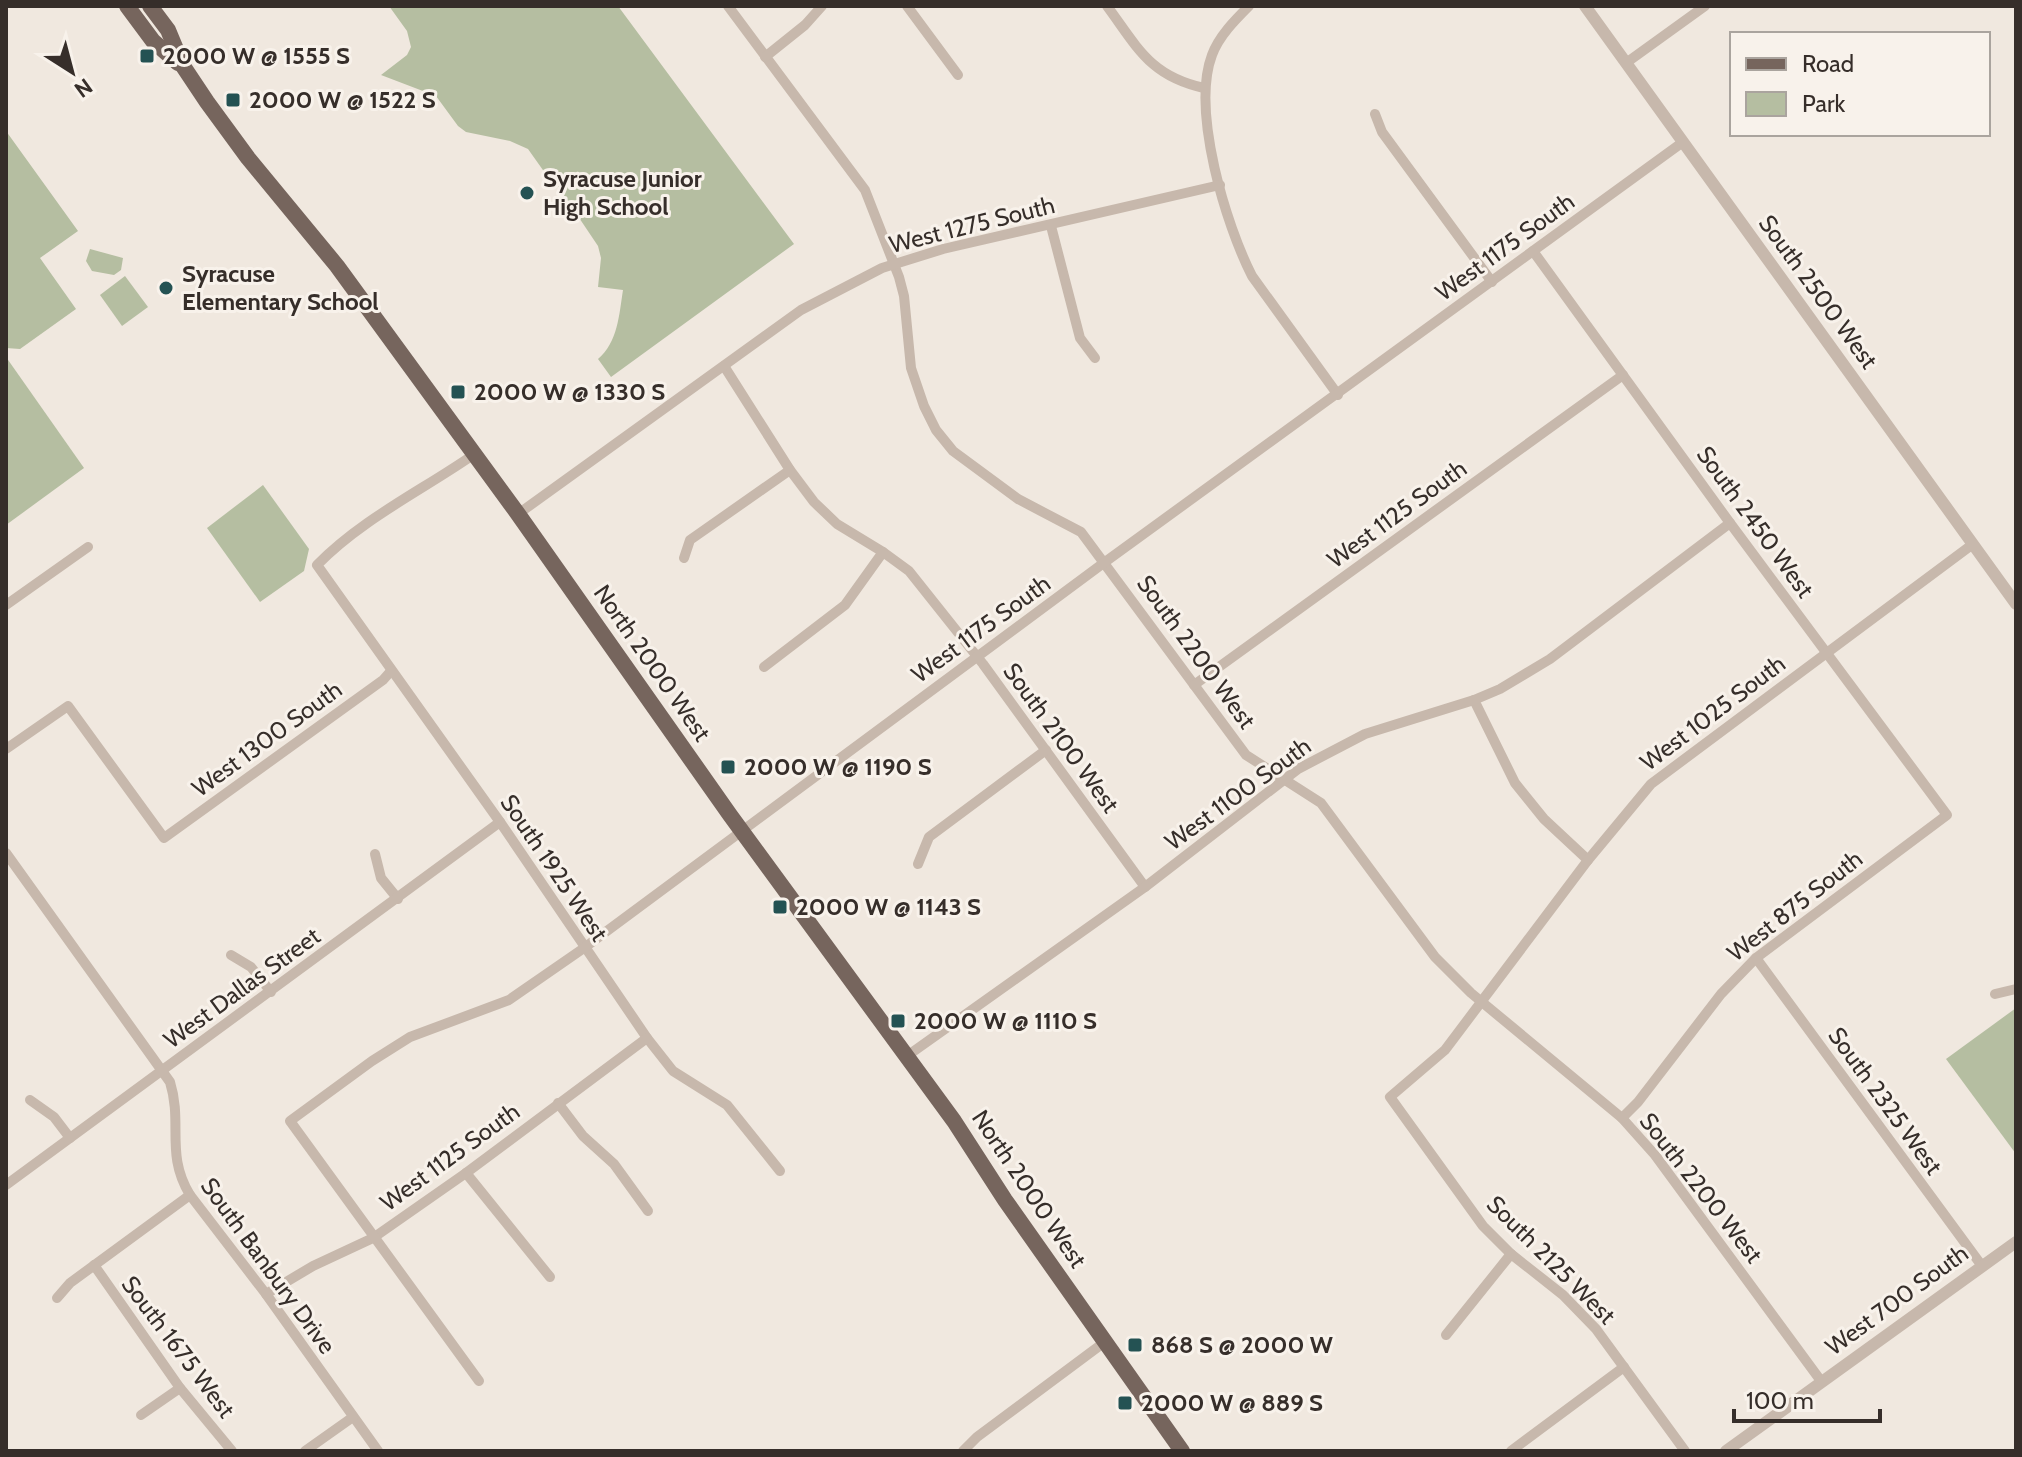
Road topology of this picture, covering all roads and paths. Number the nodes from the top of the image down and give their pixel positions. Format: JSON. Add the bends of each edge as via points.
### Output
{"nodes":[{"id":1,"x":127,"y":6,"type":"edge"},
{"id":2,"x":150,"y":6,"type":"edge"},
{"id":3,"x":728,"y":6,"type":"edge"},
{"id":4,"x":822,"y":6,"type":"edge"},
{"id":5,"x":907,"y":6,"type":"edge"},
{"id":6,"x":1107,"y":6,"type":"edge"},
{"id":7,"x":1249,"y":6,"type":"edge"},
{"id":8,"x":1585,"y":6,"type":"edge"},
{"id":9,"x":1705,"y":6,"type":"edge"},
{"id":10,"x":765,"y":57,"type":"junction"},
{"id":11,"x":1626,"y":63,"type":"junction"},
{"id":12,"x":183,"y":66,"type":"junction"},
{"id":13,"x":958,"y":75,"type":"dead end"},
{"id":14,"x":1204,"y":88,"type":"junction"},
{"id":15,"x":1375,"y":114,"type":"dead end"},
{"id":16,"x":1683,"y":142,"type":"junction"},
{"id":17,"x":1220,"y":185,"type":"junction"},
{"id":18,"x":1051,"y":226,"type":"junction"},
{"id":19,"x":1533,"y":251,"type":"junction"},
{"id":20,"x":895,"y":264,"type":"junction"},
{"id":21,"x":1492,"y":282,"type":"junction"},
{"id":22,"x":1095,"y":358,"type":"dead end"},
{"id":23,"x":724,"y":366,"type":"junction"},
{"id":24,"x":1623,"y":375,"type":"junction"},
{"id":25,"x":1338,"y":395,"type":"junction"},
{"id":26,"x":473,"y":455,"type":"junction"},
{"id":27,"x":790,"y":470,"type":"junction"},
{"id":28,"x":518,"y":514,"type":"junction"},
{"id":29,"x":1730,"y":523,"type":"junction"},
{"id":30,"x":1973,"y":544,"type":"junction"},
{"id":31,"x":88,"y":547,"type":"dead end"},
{"id":32,"x":883,"y":552,"type":"junction"},
{"id":33,"x":684,"y":558,"type":"dead end"},
{"id":34,"x":1105,"y":562,"type":"junction"},
{"id":35,"x":2016,"y":604,"type":"edge"},
{"id":36,"x":6,"y":605,"type":"edge"},
{"id":37,"x":1827,"y":653,"type":"junction"},
{"id":38,"x":977,"y":657,"type":"junction"},
{"id":39,"x":764,"y":667,"type":"dead end"},
{"id":40,"x":391,"y":671,"type":"junction"},
{"id":41,"x":1194,"y":685,"type":"junction"},
{"id":42,"x":1474,"y":700,"type":"junction"},
{"id":43,"x":6,"y":749,"type":"edge"},
{"id":44,"x":1046,"y":750,"type":"junction"},
{"id":45,"x":1286,"y":779,"type":"junction"},
{"id":46,"x":1947,"y":815,"type":"joint"},
{"id":47,"x":500,"y":822,"type":"junction"},
{"id":48,"x":740,"y":830,"type":"junction"},
{"id":49,"x":6,"y":853,"type":"edge"},
{"id":50,"x":375,"y":854,"type":"dead end"},
{"id":51,"x":1588,"y":860,"type":"junction"},
{"id":52,"x":918,"y":864,"type":"dead end"},
{"id":53,"x":1145,"y":887,"type":"junction"},
{"id":54,"x":398,"y":899,"type":"junction"},
{"id":55,"x":584,"y":948,"type":"junction"},
{"id":56,"x":231,"y":955,"type":"dead end"},
{"id":57,"x":1756,"y":958,"type":"junction"},
{"id":58,"x":2016,"y":989,"type":"edge"},
{"id":59,"x":271,"y":992,"type":"junction"},
{"id":60,"x":1995,"y":994,"type":"dead end"},
{"id":61,"x":1482,"y":1002,"type":"junction"},
{"id":62,"x":647,"y":1038,"type":"junction"},
{"id":63,"x":907,"y":1056,"type":"junction"},
{"id":64,"x":162,"y":1070,"type":"junction"},
{"id":65,"x":1390,"y":1097,"type":"joint"},
{"id":66,"x":30,"y":1100,"type":"dead end"},
{"id":67,"x":558,"y":1103,"type":"junction"},
{"id":68,"x":1622,"y":1118,"type":"junction"},
{"id":69,"x":70,"y":1138,"type":"junction"},
{"id":70,"x":780,"y":1171,"type":"dead end"},
{"id":71,"x":466,"y":1173,"type":"junction"},
{"id":72,"x":6,"y":1185,"type":"edge"},
{"id":73,"x":190,"y":1195,"type":"junction"},
{"id":74,"x":648,"y":1211,"type":"dead end"},
{"id":75,"x":373,"y":1238,"type":"junction"},
{"id":76,"x":2016,"y":1242,"type":"edge"},
{"id":77,"x":1511,"y":1254,"type":"junction"},
{"id":78,"x":94,"y":1265,"type":"junction"},
{"id":79,"x":1982,"y":1266,"type":"junction"},
{"id":80,"x":550,"y":1277,"type":"dead end"},
{"id":81,"x":266,"y":1294,"type":"junction"},
{"id":82,"x":57,"y":1298,"type":"dead end"},
{"id":83,"x":1446,"y":1335,"type":"dead end"},
{"id":84,"x":1106,"y":1341,"type":"junction"},
{"id":85,"x":1624,"y":1367,"type":"junction"},
{"id":86,"x":479,"y":1381,"type":"dead end"},
{"id":87,"x":1821,"y":1381,"type":"junction"},
{"id":88,"x":180,"y":1388,"type":"junction"},
{"id":89,"x":141,"y":1415,"type":"dead end"},
{"id":90,"x":353,"y":1417,"type":"junction"},
{"id":91,"x":232,"y":1451,"type":"edge"},
{"id":92,"x":305,"y":1451,"type":"edge"},
{"id":93,"x":378,"y":1451,"type":"edge"},
{"id":94,"x":963,"y":1451,"type":"edge"},
{"id":95,"x":1182,"y":1451,"type":"edge"},
{"id":96,"x":1511,"y":1451,"type":"edge"},
{"id":97,"x":1685,"y":1451,"type":"edge"},
{"id":98,"x":1726,"y":1451,"type":"edge"}],
"edges":[{"from":1,"to":12,"type":"main road","via":[[153,41]]},
{"from":2,"to":12,"type":"main road","via":[[168,30]]},
{"from":3,"to":10,"type":"street","name":"South 2200 West"},
{"from":4,"to":10,"type":"street"},
{"from":5,"to":13,"type":"street"},
{"from":6,"to":14,"type":"street","via":[[1163,74]]},
{"from":7,"to":14,"type":"street","via":[[1212,54]]},
{"from":8,"to":11,"type":"street","name":"South 2500 West"},
{"from":9,"to":11,"type":"street"},
{"from":10,"to":20,"type":"street","name":"South 2200 West","via":[[865,190]]},
{"from":11,"to":16,"type":"street","name":"South 2500 West"},
{"from":12,"to":26,"type":"main road","name":"North 2000 West","via":[[248,158],[376,318]]},
{"from":14,"to":17,"type":"street"},
{"from":15,"to":21,"type":"street","via":[[1382,132]]},
{"from":16,"to":19,"type":"street","name":"West 1175 South"},
{"from":16,"to":30,"type":"street","name":"South 2500 West"},
{"from":17,"to":18,"type":"street","name":"West 1275 South"},
{"from":17,"to":25,"type":"street","via":[[1252,276]]},
{"from":18,"to":20,"type":"street","name":"West 1275 South"},
{"from":18,"to":22,"type":"street","via":[[1080,338]]},
{"from":19,"to":21,"type":"street","name":"West 1175 South"},
{"from":19,"to":24,"type":"street","name":"South 2450 West"},
{"from":20,"to":23,"type":"street","name":"West 1275 South","via":[[801,310]]},
{"from":20,"to":34,"type":"street","name":"South 2200 West","via":[[904,296],[911,368],[936,430],[953,451],[1018,499],[1081,532]]},
{"from":21,"to":25,"type":"street","name":"West 1175 South"},
{"from":23,"to":27,"type":"street","name":"South 2100 West"},
{"from":23,"to":28,"type":"street","name":"West 1275 South"},
{"from":24,"to":29,"type":"street","name":"South 2450 West"},
{"from":24,"to":41,"type":"street","name":"West 1125 South"},
{"from":25,"to":34,"type":"street","name":"West 1175 South"},
{"from":26,"to":28,"type":"main road","name":"North 2000 West"},
{"from":26,"to":40,"type":"street","name":"South 1925 West","via":[[401,500],[317,565]]},
{"from":27,"to":32,"type":"street","name":"South 2100 West","via":[[837,524]]},
{"from":27,"to":33,"type":"street","via":[[690,540]]},
{"from":28,"to":48,"type":"main road","name":"North 2000 West"},
{"from":29,"to":37,"type":"street","name":"South 2450 West"},
{"from":29,"to":42,"type":"street","name":"West 1100 South","via":[[1550,659]]},
{"from":30,"to":35,"type":"street","name":"South 2500 West"},
{"from":30,"to":37,"type":"street","name":"West 1025 South"},
{"from":31,"to":36,"type":"street"},
{"from":32,"to":38,"type":"street","name":"South 2100 West","via":[[909,571]]},
{"from":32,"to":39,"type":"street","via":[[845,605]]},
{"from":34,"to":38,"type":"street","name":"West 1175 South"},
{"from":34,"to":41,"type":"street","name":"South 2200 West"},
{"from":37,"to":46,"type":"street","name":"South 2450 West"},
{"from":37,"to":51,"type":"street","name":"West 1025 South","via":[[1651,784]]},
{"from":38,"to":44,"type":"street","name":"South 2100 West"},
{"from":38,"to":48,"type":"street","name":"West 1175 South"},
{"from":40,"to":43,"type":"street","name":"West 1300 South","via":[[164,838],[68,706]]},
{"from":40,"to":47,"type":"street","name":"South 1925 West"},
{"from":41,"to":45,"type":"street","name":"South 2200 West","via":[[1246,755]]},
{"from":42,"to":45,"type":"street","name":"West 1100 South","via":[[1365,734]]},
{"from":42,"to":51,"type":"street","via":[[1515,783]]},
{"from":44,"to":52,"type":"street","via":[[929,837]]},
{"from":44,"to":53,"type":"street","name":"South 2100 West"},
{"from":45,"to":53,"type":"street","name":"West 1100 South"},
{"from":45,"to":61,"type":"street","name":"South 2200 West","via":[[1321,803],[1435,957]]},
{"from":46,"to":57,"type":"street","name":"West 875 South"},
{"from":47,"to":54,"type":"street","name":"West Dallas Street"},
{"from":47,"to":55,"type":"street","name":"South 1925 West"},
{"from":48,"to":55,"type":"street","name":"West 1175 South"},
{"from":48,"to":63,"type":"main road","name":"North 2000 West"},
{"from":49,"to":64,"type":"street","name":"South Banbury Drive"},
{"from":50,"to":54,"type":"street","via":[[381,878]]},
{"from":51,"to":61,"type":"street","name":"West 1025 South"},
{"from":53,"to":63,"type":"street","name":"West 1100 South"},
{"from":54,"to":59,"type":"street","name":"West Dallas Street"},
{"from":55,"to":62,"type":"street","name":"South 1925 West"},
{"from":55,"to":75,"type":"street","name":"West 1175 South","via":[[509,1000],[410,1037],[290,1121]]},
{"from":56,"to":59,"type":"street","via":[[251,967]]},
{"from":57,"to":68,"type":"street","name":"West 875 South"},
{"from":57,"to":79,"type":"street","name":"South 2325 West"},
{"from":58,"to":60,"type":"street"},
{"from":59,"to":64,"type":"street","name":"West Dallas Street"},
{"from":61,"to":65,"type":"street","name":"West 1025 South","via":[[1445,1050]]},
{"from":61,"to":68,"type":"street","name":"South 2200 West"},
{"from":62,"to":67,"type":"street","name":"West 1125 South"},
{"from":62,"to":70,"type":"street","name":"South 1925 West","via":[[673,1071],[727,1105]]},
{"from":63,"to":84,"type":"main road","name":"North 2000 West"},
{"from":64,"to":69,"type":"street","name":"West Dallas Street"},
{"from":64,"to":73,"type":"street","name":"South Banbury Drive","via":[[175,1099],[175,1160]]},
{"from":65,"to":77,"type":"street","name":"South 2125 West","via":[[1483,1226]]},
{"from":66,"to":69,"type":"street","via":[[54,1117]]},
{"from":67,"to":71,"type":"street","name":"West 1125 South"},
{"from":67,"to":74,"type":"street"},
{"from":68,"to":87,"type":"street","name":"South 2200 West"},
{"from":69,"to":72,"type":"street","name":"West Dallas Street"},
{"from":71,"to":75,"type":"street","name":"West 1125 South"},
{"from":71,"to":80,"type":"street"},
{"from":73,"to":78,"type":"street"},
{"from":73,"to":81,"type":"street","name":"South Banbury Drive"},
{"from":75,"to":81,"type":"street","name":"West 1125 South"},
{"from":75,"to":86,"type":"street"},
{"from":76,"to":79,"type":"street","name":"West 700 South"},
{"from":77,"to":83,"type":"street"},
{"from":77,"to":85,"type":"street","name":"South 2125 West","via":[[1563,1295]]},
{"from":78,"to":82,"type":"street"},
{"from":78,"to":88,"type":"street","name":"South 1675 West"},
{"from":79,"to":87,"type":"street","name":"West 700 South"},
{"from":81,"to":90,"type":"street","name":"South Banbury Drive"},
{"from":84,"to":94,"type":"street"},
{"from":84,"to":95,"type":"main road","name":"North 2000 West"},
{"from":85,"to":96,"type":"street"},
{"from":85,"to":97,"type":"street","name":"South 2125 West"},
{"from":87,"to":98,"type":"street","name":"West 700 South"},
{"from":88,"to":89,"type":"street"},
{"from":88,"to":91,"type":"street","name":"South 1675 West"},
{"from":90,"to":92,"type":"street"},
{"from":90,"to":93,"type":"street","name":"South Banbury Drive"}]}
